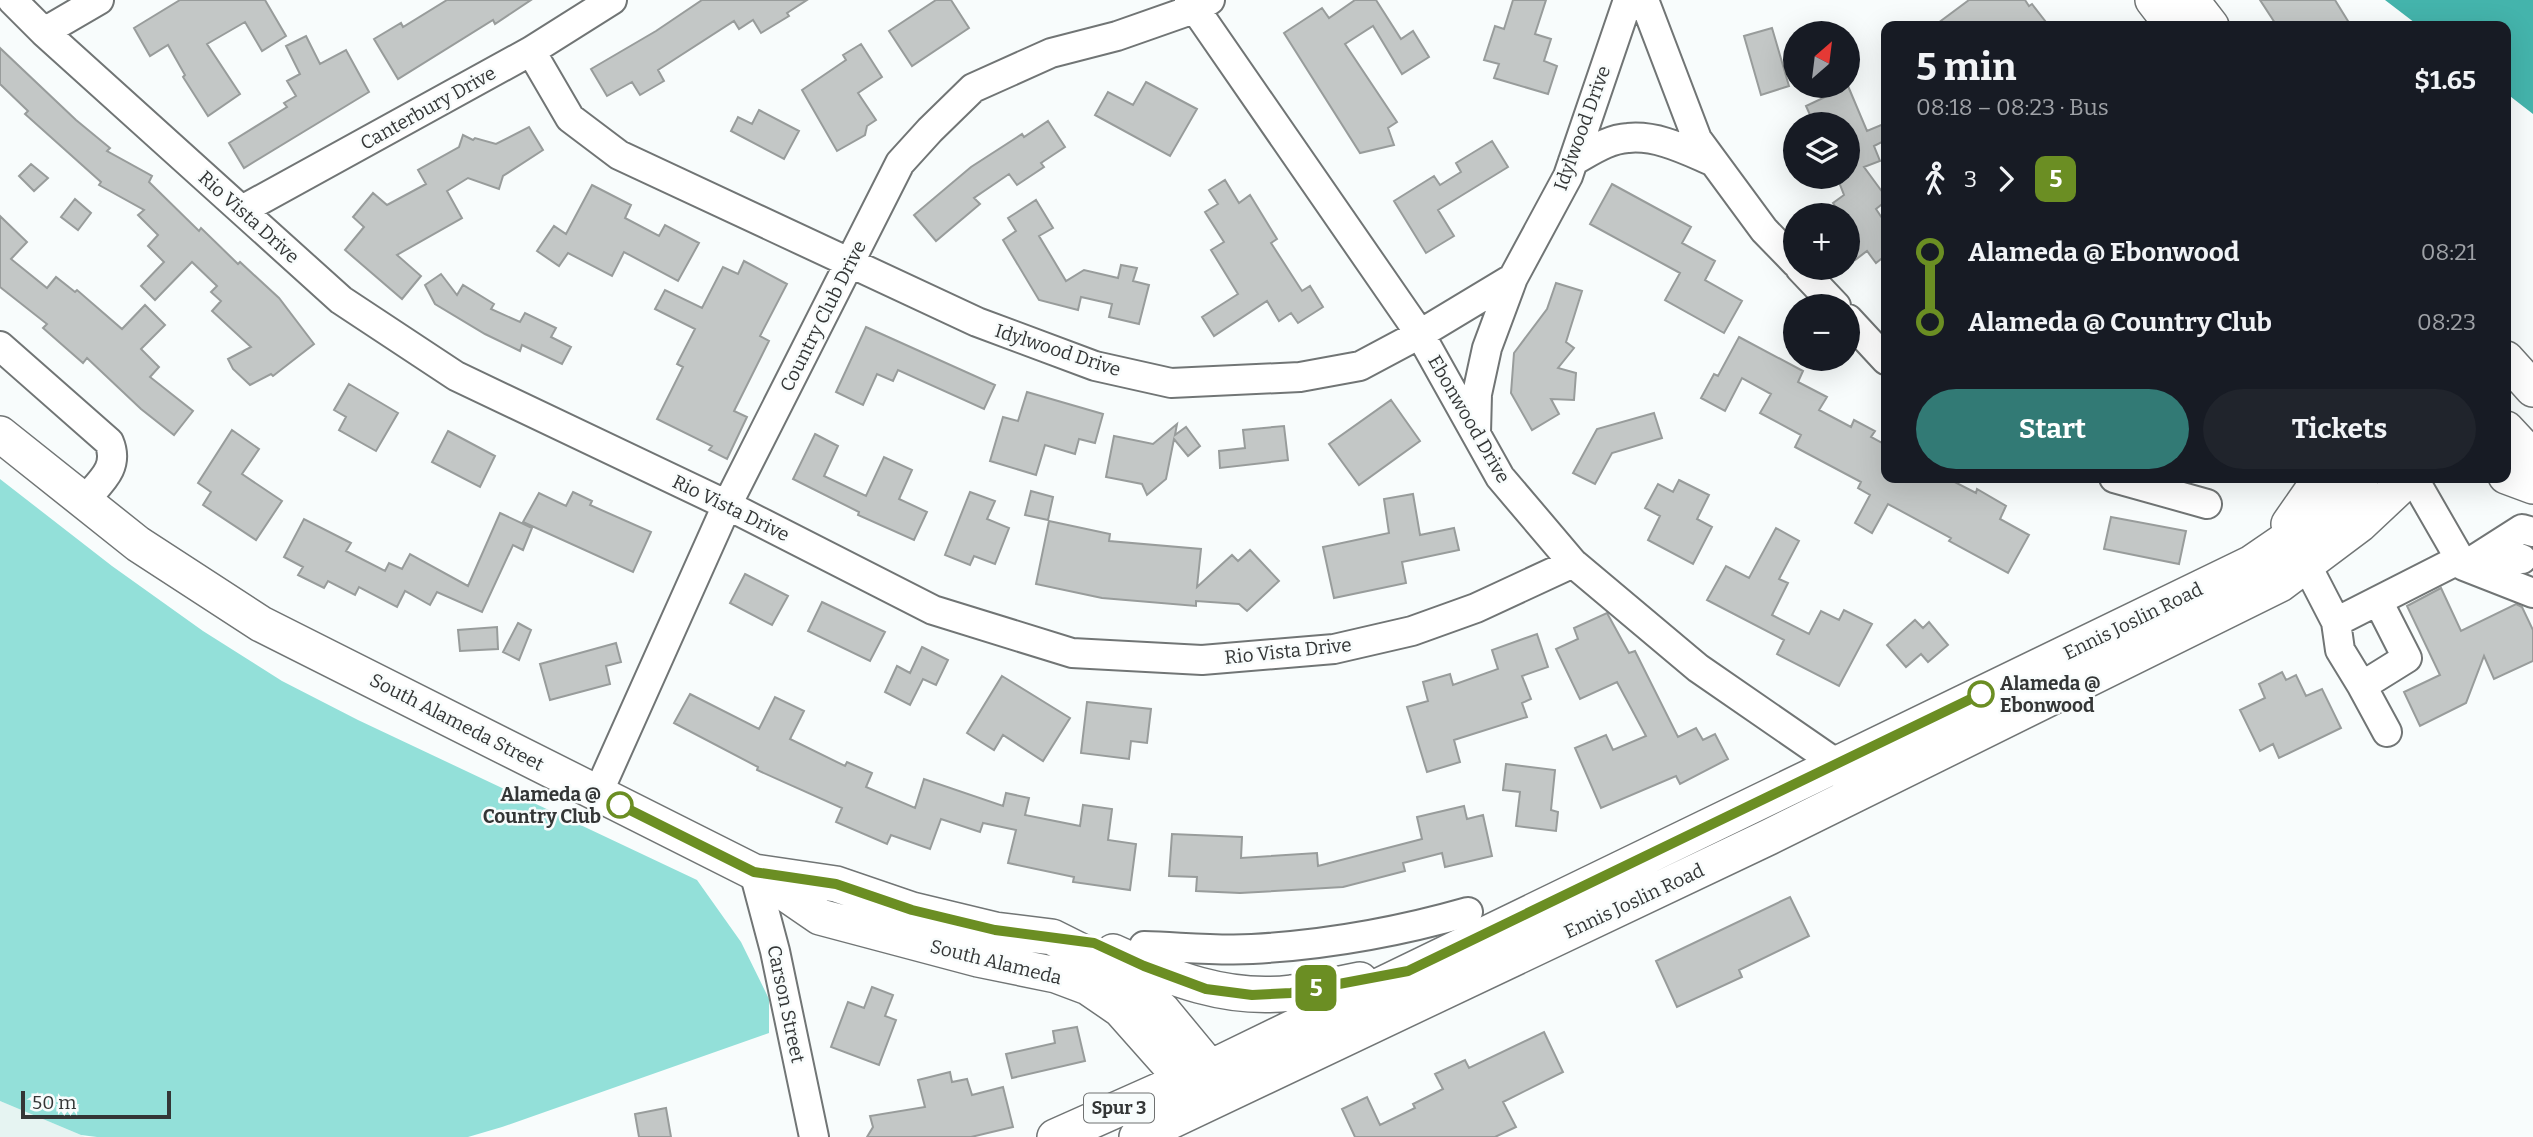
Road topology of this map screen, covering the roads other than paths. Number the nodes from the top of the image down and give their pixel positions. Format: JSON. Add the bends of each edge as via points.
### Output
{"nodes":[{"id":1,"x":12,"y":0,"type":"edge"},
{"id":2,"x":99,"y":0,"type":"edge"},
{"id":3,"x":612,"y":0,"type":"edge"},
{"id":4,"x":1628,"y":0,"type":"edge"},
{"id":5,"x":1644,"y":0,"type":"edge"},
{"id":6,"x":1198,"y":3,"type":"edge"},
{"id":7,"x":2163,"y":9,"type":"edge"},
{"id":8,"x":2197,"y":21,"type":"edge"},
{"id":9,"x":44,"y":32,"type":"junction"},
{"id":10,"x":531,"y":51,"type":"junction"},
{"id":11,"x":1573,"y":161,"type":"junction"},
{"id":12,"x":1713,"y":161,"type":"junction"},
{"id":13,"x":242,"y":210,"type":"junction"},
{"id":14,"x":1783,"y":250,"type":"edge"},
{"id":15,"x":850,"y":262,"type":"junction"},
{"id":16,"x":1513,"y":278,"type":"junction"},
{"id":17,"x":1811,"y":280,"type":"edge"},
{"id":18,"x":1825,"y":294,"type":"edge"},
{"id":19,"x":1860,"y":332,"type":"edge"},
{"id":20,"x":1420,"y":334,"type":"junction"},
{"id":21,"x":0,"y":346,"type":"edge"},
{"id":22,"x":1881,"y":355,"type":"edge"},
{"id":23,"x":2511,"y":365,"type":"edge"},
{"id":24,"x":2533,"y":389,"type":"edge"},
{"id":25,"x":2511,"y":397,"type":"edge"},
{"id":26,"x":2533,"y":415,"type":"edge"},
{"id":27,"x":0,"y":434,"type":"edge"},
{"id":28,"x":1476,"y":434,"type":"junction"},
{"id":29,"x":2511,"y":434,"type":"edge"},
{"id":30,"x":2533,"y":458,"type":"edge"},
{"id":31,"x":2511,"y":478,"type":"edge"},
{"id":32,"x":2132,"y":483,"type":"edge"},
{"id":33,"x":2318,"y":483,"type":"edge"},
{"id":34,"x":2355,"y":483,"type":"edge"},
{"id":35,"x":2418,"y":483,"type":"edge"},
{"id":36,"x":2422,"y":483,"type":"edge"},
{"id":37,"x":2533,"y":486,"type":"edge"},
{"id":38,"x":84,"y":501,"type":"junction"},
{"id":39,"x":2207,"y":504,"type":"dead end"},
{"id":40,"x":727,"y":505,"type":"junction"},
{"id":41,"x":2533,"y":532,"type":"edge"},
{"id":42,"x":2494,"y":548,"type":"junction"},
{"id":43,"x":2522,"y":559,"type":"dead end"},
{"id":44,"x":1573,"y":563,"type":"junction"},
{"id":45,"x":2252,"y":563,"type":"junction"},
{"id":46,"x":2462,"y":563,"type":"junction"},
{"id":47,"x":2306,"y":564,"type":"junction"},
{"id":48,"x":2533,"y":593,"type":"edge"},
{"id":49,"x":2378,"y":601,"type":"junction"},
{"id":50,"x":2336,"y":622,"type":"junction"},
{"id":51,"x":2362,"y":686,"type":"junction"},
{"id":52,"x":2387,"y":732,"type":"dead end"},
{"id":53,"x":1837,"y":764,"type":"junction"},
{"id":54,"x":598,"y":793,"type":"junction"},
{"id":55,"x":1855,"y":795,"type":"junction"},
{"id":56,"x":754,"y":872,"type":"junction"},
{"id":57,"x":1468,"y":912,"type":"dead end"},
{"id":58,"x":1052,"y":937,"type":"junction"},
{"id":59,"x":1144,"y":946,"type":"dead end"},
{"id":60,"x":1250,"y":949,"type":"junction"},
{"id":61,"x":1408,"y":971,"type":"junction"},
{"id":62,"x":1252,"y":995,"type":"junction"},
{"id":63,"x":1204,"y":1087,"type":"junction"},
{"id":64,"x":814,"y":1137,"type":"edge"},
{"id":65,"x":1055,"y":1137,"type":"edge"},
{"id":66,"x":1137,"y":1137,"type":"edge"}],
"edges":[{"from":1,"to":9,"type":"street","name":"Rio Vista Drive"},
{"from":2,"to":9,"type":"street"},
{"from":3,"to":10,"type":"street","name":"Canterbury Drive"},
{"from":4,"to":11,"type":"street","name":"Idylwood Drive"},
{"from":5,"to":12,"type":"street","via":[[1697,139]]},
{"from":6,"to":15,"type":"street","name":"Country Club Drive","via":[[1117,36],[1051,53],[973,88],[900,163]]},
{"from":6,"to":20,"type":"street","name":"Ebonwood Drive"},
{"from":7,"to":8,"type":"main road"},
{"from":9,"to":13,"type":"street","name":"Rio Vista Drive"},
{"from":10,"to":13,"type":"street","name":"Canterbury Drive"},
{"from":10,"to":15,"type":"street","name":"Idylwood Drive","via":[[570,118],[619,155]]},
{"from":11,"to":12,"type":"street","via":[[1629,137],[1672,143]]},
{"from":11,"to":16,"type":"street","name":"Idylwood Drive"},
{"from":12,"to":14,"type":"street"},
{"from":13,"to":40,"type":"street","name":"Rio Vista Drive","via":[[341,300],[456,376]]},
{"from":15,"to":20,"type":"street","name":"Idylwood Drive","via":[[977,323],[1095,366],[1171,383],[1300,377],[1360,366]]},
{"from":15,"to":40,"type":"street","name":"Country Club Drive"},
{"from":16,"to":20,"type":"street","name":"Idylwood Drive"},
{"from":16,"to":28,"type":"street","via":[[1487,348],[1477,394]]},
{"from":17,"to":18,"type":"street"},
{"from":19,"to":22,"type":"street"},
{"from":20,"to":28,"type":"street","name":"Ebonwood Drive"},
{"from":21,"to":38,"type":"street","via":[[108,442],[113,461]]},
{"from":23,"to":24,"type":"main road"},
{"from":25,"to":26,"type":"main road"},
{"from":27,"to":38,"type":"main road","name":"South Alameda Street"},
{"from":28,"to":44,"type":"street","name":"Ebonwood Drive","via":[[1500,477]]},
{"from":29,"to":30,"type":"main road"},
{"from":31,"to":37,"type":"main road"},
{"from":32,"to":39,"type":"street"},
{"from":33,"to":45,"type":"main road","via":[[2293,520]]},
{"from":34,"to":45,"type":"main road","name":"Ennis Joslin Road","number":"Spur 3","via":[[2313,521]]},
{"from":35,"to":47,"type":"main road","name":"Ennis Joslin Road","number":"Spur 3"},
{"from":36,"to":46,"type":"street"},
{"from":38,"to":54,"type":"main road","name":"South Alameda Street","via":[[138,544],[261,624]]},
{"from":40,"to":44,"type":"street","name":"Rio Vista Drive","via":[[933,610],[1072,653],[1202,660],[1334,649],[1412,631],[1476,608]]},
{"from":40,"to":54,"type":"street","name":"Country Club Drive"},
{"from":41,"to":42,"type":"street","via":[[2522,529]]},
{"from":42,"to":43,"type":"street"},
{"from":42,"to":46,"type":"street"},
{"from":44,"to":53,"type":"street","name":"Ebonwood Drive","via":[[1698,667]]},
{"from":45,"to":53,"type":"main road","name":"Ennis Joslin Road","number":"Spur 3"},
{"from":46,"to":48,"type":"street"},
{"from":46,"to":49,"type":"street"},
{"from":47,"to":50,"type":"street"},
{"from":47,"to":55,"type":"main road","name":"Ennis Joslin Road","number":"Spur 3","via":[[2280,584]]},
{"from":49,"to":50,"type":"street"},
{"from":49,"to":51,"type":"street","via":[[2407,658]]},
{"from":50,"to":51,"type":"street","via":[[2340,650]]},
{"from":51,"to":52,"type":"street"},
{"from":53,"to":55,"type":"street","name":"Ebonwood Drive"},
{"from":53,"to":61,"type":"main road","name":"Ennis Joslin Road","number":"Spur 3"},
{"from":54,"to":56,"type":"main road","name":"South Alameda Street"},
{"from":55,"to":63,"type":"main road","name":"Ennis Joslin Road","number":"Spur 3"},
{"from":56,"to":58,"type":"main road","name":"South Alameda Street","via":[[836,884],[912,910],[995,930]]},
{"from":56,"to":63,"type":"main road","name":"South Alameda","via":[[820,916],[1088,987],[1120,1009]]},
{"from":56,"to":64,"type":"street","name":"Carson Street"},
{"from":57,"to":60,"type":"street","via":[[1425,925],[1327,942]]},
{"from":58,"to":62,"type":"main road","via":[[1094,943],[1206,989]]},
{"from":58,"to":63,"type":"main road","name":"South Alameda Street","via":[[1120,971],[1161,1010]]},
{"from":59,"to":60,"type":"street"},
{"from":60,"to":62,"type":"street"},
{"from":61,"to":62,"type":"main road","via":[[1291,993]]},
{"from":61,"to":63,"type":"main road","name":"Ennis Joslin Road","number":"Spur 3"},
{"from":63,"to":65,"type":"main road","name":"Ennis Joslin Road","number":"Spur 3"},
{"from":63,"to":66,"type":"main road","name":"Ennis Joslin Road","number":"Spur 3"}]}
